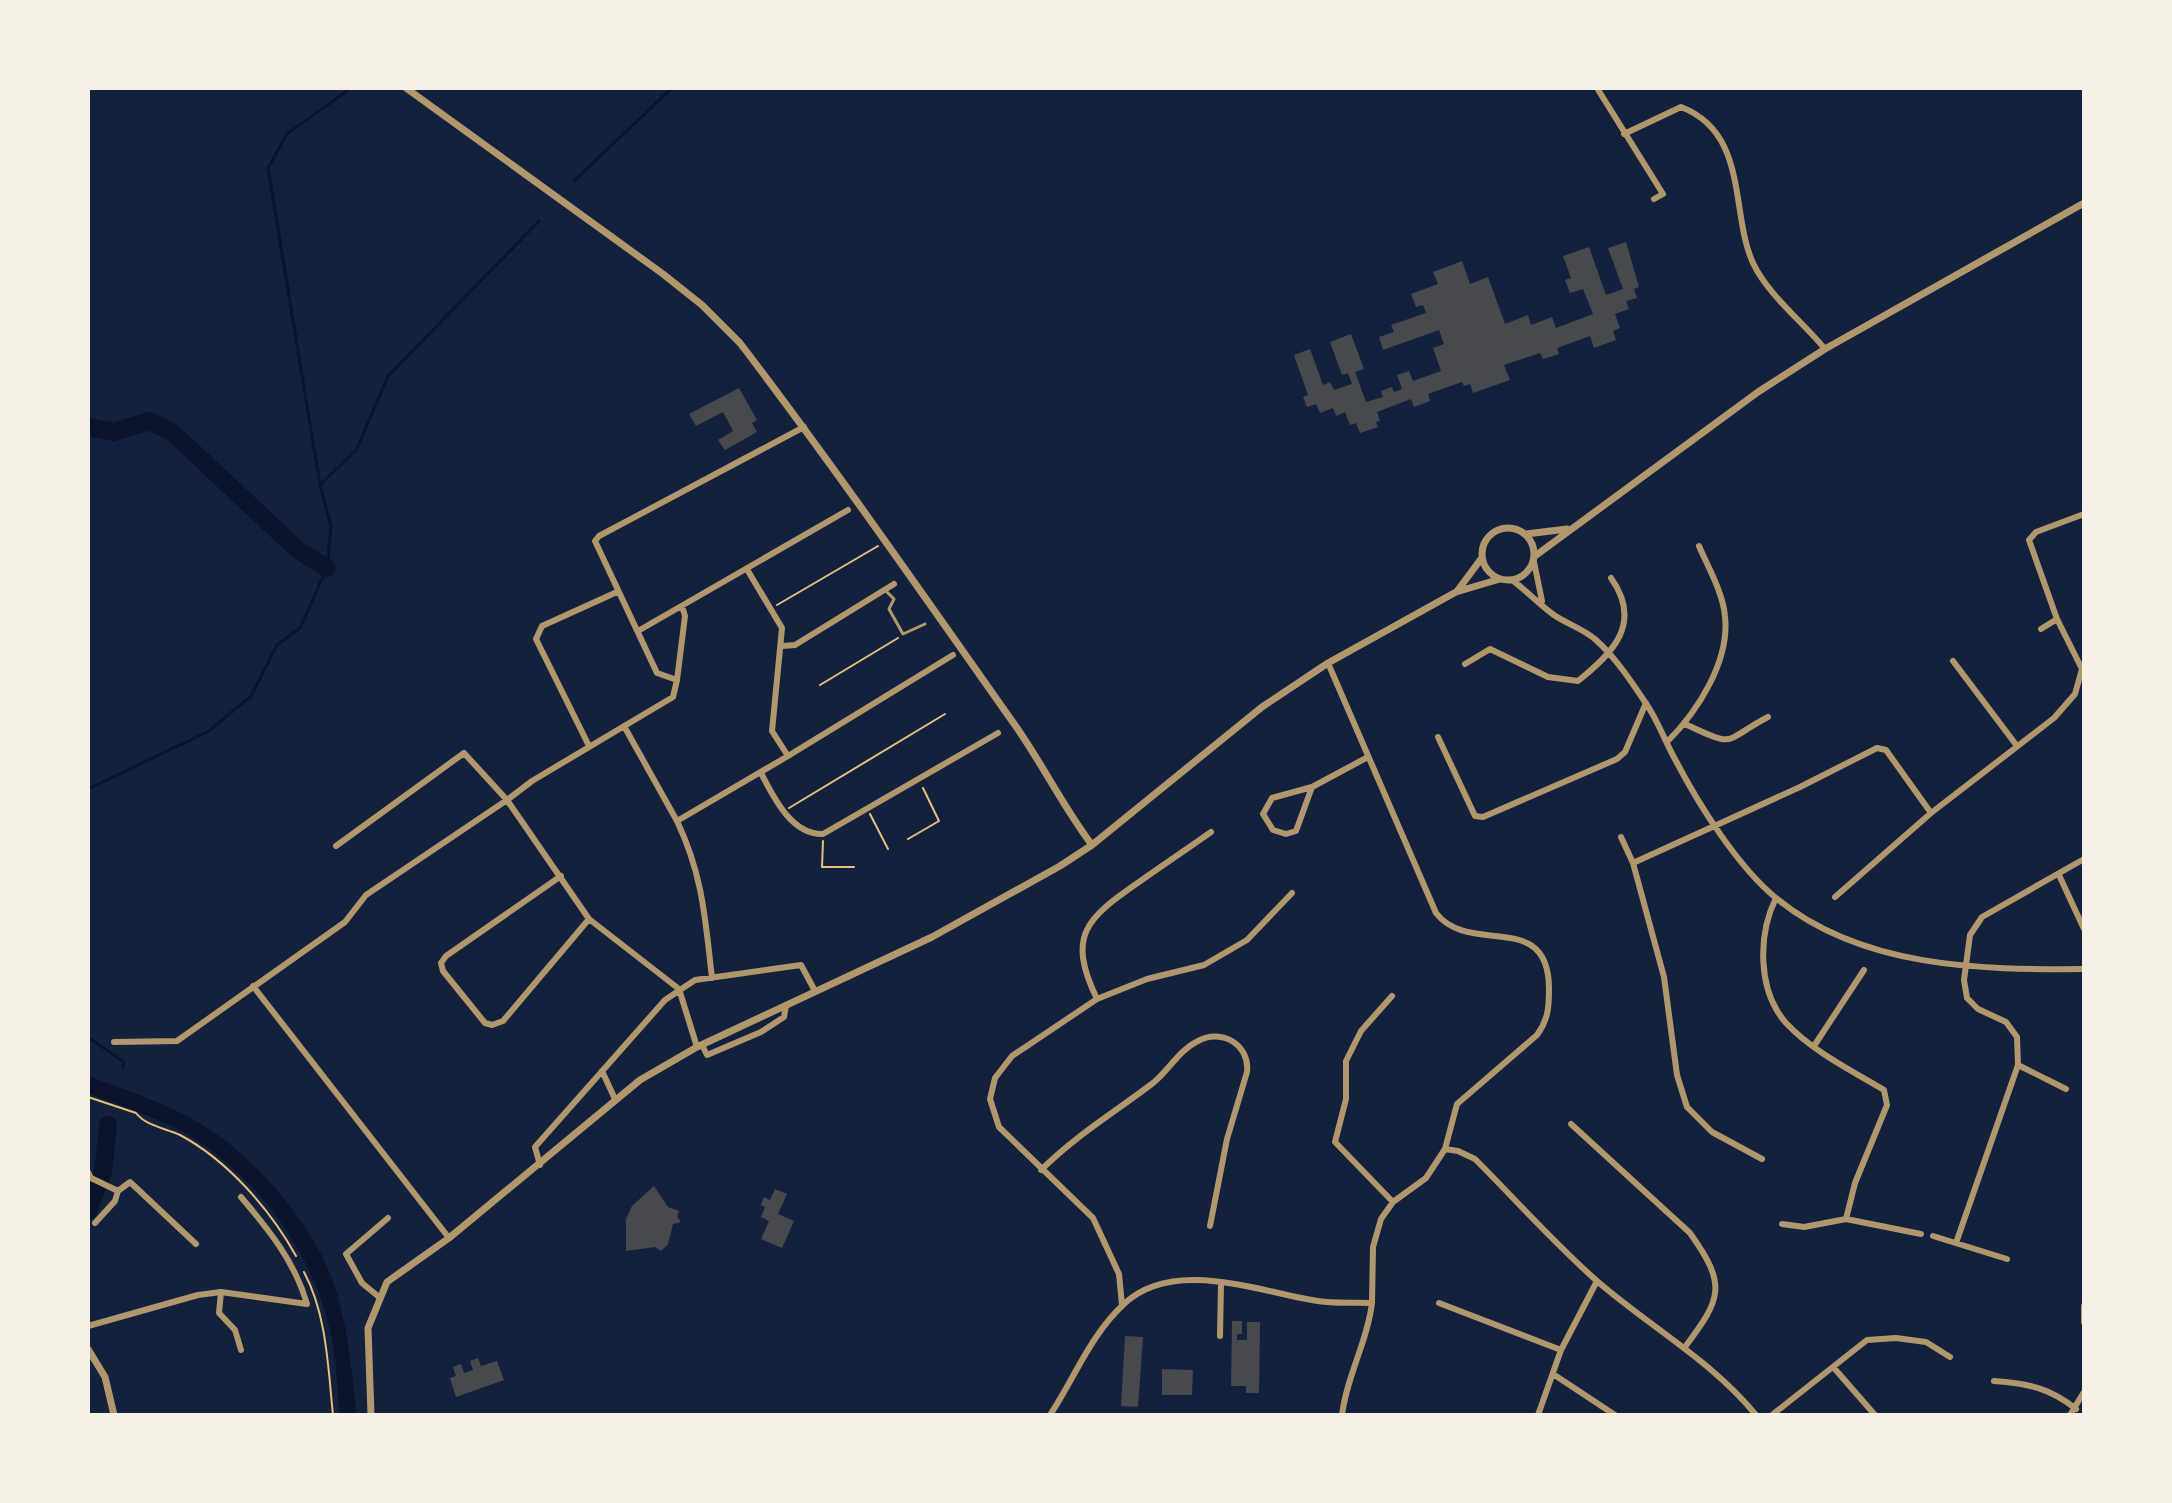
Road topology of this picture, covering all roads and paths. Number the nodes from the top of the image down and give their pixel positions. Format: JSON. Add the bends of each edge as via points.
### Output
{"nodes":[{"id":1,"x":406,"y":88,"type":"edge"},
{"id":2,"x":1601,"y":90,"type":"edge"},
{"id":3,"x":1624,"y":134,"type":"junction"},
{"id":4,"x":1654,"y":199,"type":"dead end"},
{"id":5,"x":2084,"y":203,"type":"edge"},
{"id":6,"x":1825,"y":349,"type":"junction"},
{"id":7,"x":804,"y":427,"type":"junction"},
{"id":8,"x":848,"y":510,"type":"dead end"},
{"id":9,"x":2084,"y":514,"type":"edge"},
{"id":10,"x":1569,"y":529,"type":"junction"},
{"id":11,"x":1526,"y":534,"type":"junction"},
{"id":12,"x":878,"y":546,"type":"dead end"},
{"id":13,"x":1699,"y":546,"type":"dead end"},
{"id":14,"x":1482,"y":557,"type":"junction"},
{"id":15,"x":1534,"y":559,"type":"junction"},
{"id":16,"x":748,"y":571,"type":"junction"},
{"id":17,"x":1611,"y":578,"type":"dead end"},
{"id":18,"x":1500,"y":579,"type":"junction"},
{"id":19,"x":1512,"y":580,"type":"junction"},
{"id":20,"x":894,"y":584,"type":"dead end"},
{"id":21,"x":885,"y":590,"type":"junction"},
{"id":22,"x":617,"y":592,"type":"junction"},
{"id":23,"x":1456,"y":592,"type":"junction"},
{"id":24,"x":1543,"y":603,"type":"junction"},
{"id":25,"x":682,"y":606,"type":"junction"},
{"id":26,"x":776,"y":606,"type":"dead end"},
{"id":27,"x":2057,"y":619,"type":"junction"},
{"id":28,"x":925,"y":624,"type":"dead end"},
{"id":29,"x":2041,"y":629,"type":"dead end"},
{"id":30,"x":638,"y":631,"type":"junction"},
{"id":31,"x":898,"y":638,"type":"dead end"},
{"id":32,"x":782,"y":646,"type":"junction"},
{"id":33,"x":953,"y":655,"type":"dead end"},
{"id":34,"x":1610,"y":655,"type":"junction"},
{"id":35,"x":1953,"y":661,"type":"dead end"},
{"id":36,"x":1328,"y":663,"type":"junction"},
{"id":37,"x":1465,"y":664,"type":"dead end"},
{"id":38,"x":677,"y":680,"type":"junction"},
{"id":39,"x":820,"y":685,"type":"dead end"},
{"id":40,"x":1646,"y":703,"type":"junction"},
{"id":41,"x":945,"y":714,"type":"dead end"},
{"id":42,"x":1768,"y":717,"type":"dead end"},
{"id":43,"x":1685,"y":724,"type":"junction"},
{"id":44,"x":624,"y":726,"type":"junction"},
{"id":45,"x":998,"y":733,"type":"dead end"},
{"id":46,"x":1438,"y":737,"type":"dead end"},
{"id":47,"x":1667,"y":742,"type":"junction"},
{"id":48,"x":589,"y":746,"type":"junction"},
{"id":49,"x":2017,"y":746,"type":"junction"},
{"id":50,"x":788,"y":756,"type":"junction"},
{"id":51,"x":1368,"y":757,"type":"junction"},
{"id":52,"x":761,"y":773,"type":"junction"},
{"id":53,"x":919,"y":779,"type":"junction"},
{"id":54,"x":1312,"y":787,"type":"junction"},
{"id":55,"x":507,"y":800,"type":"junction"},
{"id":56,"x":867,"y":810,"type":"junction"},
{"id":57,"x":781,"y":811,"type":"junction"},
{"id":58,"x":1931,"y":813,"type":"junction"},
{"id":59,"x":677,"y":821,"type":"junction"},
{"id":60,"x":1716,"y":823,"type":"junction"},
{"id":61,"x":1211,"y":832,"type":"dead end"},
{"id":62,"x":823,"y":834,"type":"junction"},
{"id":63,"x":1621,"y":837,"type":"dead end"},
{"id":64,"x":908,"y":839,"type":"dead end"},
{"id":65,"x":1092,"y":845,"type":"junction"},
{"id":66,"x":336,"y":846,"type":"dead end"},
{"id":67,"x":888,"y":849,"type":"dead end"},
{"id":68,"x":2084,"y":859,"type":"edge"},
{"id":69,"x":1633,"y":863,"type":"junction"},
{"id":70,"x":854,"y":867,"type":"dead end"},
{"id":71,"x":2059,"y":875,"type":"junction"},
{"id":72,"x":561,"y":876,"type":"junction"},
{"id":73,"x":1292,"y":893,"type":"dead end"},
{"id":74,"x":1835,"y":897,"type":"dead end"},
{"id":75,"x":1776,"y":898,"type":"junction"},
{"id":76,"x":589,"y":919,"type":"junction"},
{"id":77,"x":2084,"y":929,"type":"edge"},
{"id":78,"x":1965,"y":967,"type":"junction"},
{"id":79,"x":2084,"y":969,"type":"edge"},
{"id":80,"x":1864,"y":970,"type":"dead end"},
{"id":81,"x":712,"y":978,"type":"junction"},
{"id":82,"x":253,"y":986,"type":"junction"},
{"id":83,"x":679,"y":989,"type":"junction"},
{"id":84,"x":815,"y":991,"type":"junction"},
{"id":85,"x":1392,"y":996,"type":"dead end"},
{"id":86,"x":1097,"y":999,"type":"junction"},
{"id":87,"x":786,"y":1005,"type":"junction"},
{"id":88,"x":114,"y":1042,"type":"dead end"},
{"id":89,"x":699,"y":1046,"type":"junction"},
{"id":90,"x":1814,"y":1046,"type":"junction"},
{"id":91,"x":2018,"y":1065,"type":"junction"},
{"id":92,"x":602,"y":1071,"type":"junction"},
{"id":93,"x":2066,"y":1089,"type":"dead end"},
{"id":94,"x":88,"y":1097,"type":"edge"},
{"id":95,"x":615,"y":1099,"type":"junction"},
{"id":96,"x":1571,"y":1124,"type":"dead end"},
{"id":97,"x":1445,"y":1149,"type":"junction"},
{"id":98,"x":1762,"y":1159,"type":"dead end"},
{"id":99,"x":540,"y":1165,"type":"junction"},
{"id":100,"x":1041,"y":1170,"type":"junction"},
{"id":101,"x":89,"y":1175,"type":"edge"},
{"id":102,"x":118,"y":1191,"type":"junction"},
{"id":103,"x":241,"y":1197,"type":"dead end"},
{"id":104,"x":1393,"y":1202,"type":"junction"},
{"id":105,"x":388,"y":1218,"type":"dead end"},
{"id":106,"x":1846,"y":1219,"type":"junction"},
{"id":107,"x":95,"y":1223,"type":"dead end"},
{"id":108,"x":1782,"y":1224,"type":"dead end"},
{"id":109,"x":1210,"y":1226,"type":"dead end"},
{"id":110,"x":1921,"y":1234,"type":"dead end"},
{"id":111,"x":1933,"y":1236,"type":"dead end"},
{"id":112,"x":449,"y":1238,"type":"junction"},
{"id":113,"x":1956,"y":1243,"type":"junction"},
{"id":114,"x":196,"y":1244,"type":"dead end"},
{"id":115,"x":296,"y":1256,"type":"dead end"},
{"id":116,"x":2007,"y":1259,"type":"dead end"},
{"id":117,"x":302,"y":1268,"type":"dead end"},
{"id":118,"x":1597,"y":1281,"type":"junction"},
{"id":119,"x":1221,"y":1284,"type":"junction"},
{"id":120,"x":221,"y":1292,"type":"junction"},
{"id":121,"x":379,"y":1297,"type":"junction"},
{"id":122,"x":1372,"y":1303,"type":"junction"},
{"id":123,"x":1439,"y":1303,"type":"dead end"},
{"id":124,"x":1122,"y":1305,"type":"junction"},
{"id":125,"x":2084,"y":1306,"type":"edge"},
{"id":126,"x":2084,"y":1322,"type":"edge"},
{"id":127,"x":88,"y":1326,"type":"edge"},
{"id":128,"x":1220,"y":1336,"type":"dead end"},
{"id":129,"x":1685,"y":1347,"type":"junction"},
{"id":130,"x":88,"y":1349,"type":"edge"},
{"id":131,"x":241,"y":1350,"type":"dead end"},
{"id":132,"x":1561,"y":1350,"type":"junction"},
{"id":133,"x":1950,"y":1357,"type":"dead end"},
{"id":134,"x":1834,"y":1368,"type":"junction"},
{"id":135,"x":1553,"y":1374,"type":"junction"},
{"id":136,"x":1994,"y":1381,"type":"dead end"},
{"id":137,"x":2084,"y":1392,"type":"edge"},
{"id":138,"x":2076,"y":1409,"type":"junction"},
{"id":139,"x":114,"y":1415,"type":"edge"},
{"id":140,"x":333,"y":1415,"type":"edge"},
{"id":141,"x":371,"y":1415,"type":"edge"},
{"id":142,"x":1050,"y":1415,"type":"edge"},
{"id":143,"x":1342,"y":1415,"type":"edge"},
{"id":144,"x":1538,"y":1415,"type":"edge"},
{"id":145,"x":1615,"y":1415,"type":"edge"},
{"id":146,"x":1756,"y":1415,"type":"edge"},
{"id":147,"x":1772,"y":1415,"type":"edge"},
{"id":148,"x":1875,"y":1415,"type":"edge"},
{"id":149,"x":2070,"y":1415,"type":"edge"}],
"edges":[{"from":1,"to":7,"type":"street","via":[[702,305],[740,343]]},
{"from":2,"to":3,"type":"street"},
{"from":3,"to":4,"type":"street","via":[[1663,194]]},
{"from":3,"to":6,"type":"street","via":[[1681,107],[1699,114],[1735,172],[1753,262],[1771,291]]},
{"from":5,"to":6,"type":"street"},
{"from":6,"to":10,"type":"street","via":[[1728,412]]},
{"from":7,"to":22,"type":"street","via":[[599,536],[596,547]]},
{"from":7,"to":65,"type":"street"},
{"from":8,"to":16,"type":"street"},
{"from":9,"to":27,"type":"street","via":[[2036,532],[2029,540]]},
{"from":10,"to":11,"type":"street"},
{"from":10,"to":15,"type":"street"},
{"from":11,"to":14,"type":"street","via":[[1507,527],[1495,531],[1486,540]]},
{"from":11,"to":15,"type":"street"},
{"from":12,"to":26,"type":"path"},
{"from":13,"to":43,"type":"street","via":[[1725,612],[1726,639],[1708,687]]},
{"from":14,"to":18,"type":"street"},
{"from":14,"to":23,"type":"street"},
{"from":15,"to":19,"type":"street","via":[[1526,574]]},
{"from":15,"to":24,"type":"street"},
{"from":16,"to":25,"type":"street"},
{"from":16,"to":32,"type":"street","via":[[782,628]]},
{"from":17,"to":34,"type":"street","via":[[1625,610]]},
{"from":18,"to":19,"type":"street"},
{"from":18,"to":23,"type":"street"},
{"from":19,"to":24,"type":"street"},
{"from":20,"to":21,"type":"street"},
{"from":21,"to":28,"type":"lane","via":[[894,599],[889,609],[903,634]]},
{"from":21,"to":32,"type":"street","via":[[795,645]]},
{"from":22,"to":30,"type":"street"},
{"from":22,"to":48,"type":"street","via":[[536,632]]},
{"from":23,"to":36,"type":"street"},
{"from":24,"to":34,"type":"street"},
{"from":25,"to":30,"type":"street"},
{"from":25,"to":38,"type":"street"},
{"from":27,"to":29,"type":"street"},
{"from":27,"to":49,"type":"street","via":[[2082,669],[2081,681],[2054,718]]},
{"from":30,"to":38,"type":"street","via":[[657,673]]},
{"from":31,"to":39,"type":"path"},
{"from":32,"to":50,"type":"street","via":[[772,731]]},
{"from":33,"to":50,"type":"street"},
{"from":34,"to":37,"type":"street","via":[[1578,681],[1548,677],[1490,649]]},
{"from":34,"to":40,"type":"street"},
{"from":35,"to":49,"type":"street"},
{"from":36,"to":51,"type":"street"},
{"from":36,"to":65,"type":"street","via":[[1262,707]]},
{"from":38,"to":44,"type":"street","via":[[673,697]]},
{"from":40,"to":46,"type":"street","via":[[1617,759],[1483,817],[1475,816]]},
{"from":40,"to":47,"type":"street"},
{"from":41,"to":57,"type":"path"},
{"from":42,"to":43,"type":"street","via":[[1734,740],[1717,739]]},
{"from":43,"to":47,"type":"street"},
{"from":44,"to":48,"type":"street"},
{"from":44,"to":59,"type":"street"},
{"from":45,"to":53,"type":"street"},
{"from":47,"to":60,"type":"street"},
{"from":48,"to":55,"type":"street"},
{"from":49,"to":58,"type":"street"},
{"from":50,"to":52,"type":"street"},
{"from":51,"to":54,"type":"street"},
{"from":51,"to":97,"type":"street","via":[[1443,922],[1462,934],[1525,940],[1543,959],[1549,975],[1546,1023],[1457,1104]]},
{"from":52,"to":57,"type":"street"},
{"from":52,"to":59,"type":"street"},
{"from":53,"to":56,"type":"street"},
{"from":53,"to":64,"type":"path","via":[[939,821]]},
{"from":54,"to":54,"type":"street","via":[[1267,803],[1263,814],[1273,830],[1296,831]]},
{"from":55,"to":66,"type":"street","via":[[464,753]]},
{"from":55,"to":72,"type":"street"},
{"from":55,"to":82,"type":"street","via":[[366,895],[345,922]]},
{"from":56,"to":62,"type":"street"},
{"from":56,"to":67,"type":"path"},
{"from":57,"to":62,"type":"street"},
{"from":58,"to":60,"type":"street","via":[[1886,750],[1877,748]]},
{"from":58,"to":74,"type":"street"},
{"from":59,"to":81,"type":"street","via":[[701,882]]},
{"from":60,"to":69,"type":"street"},
{"from":60,"to":75,"type":"street"},
{"from":61,"to":86,"type":"street","via":[[1097,911],[1082,951]]},
{"from":62,"to":70,"type":"path","via":[[822,867]]},
{"from":63,"to":69,"type":"street"},
{"from":65,"to":84,"type":"street","via":[[932,937]]},
{"from":68,"to":71,"type":"street"},
{"from":69,"to":98,"type":"street","via":[[1664,977],[1677,1075],[1687,1107],[1712,1132]]},
{"from":71,"to":77,"type":"street"},
{"from":71,"to":78,"type":"street","via":[[1982,917],[1970,935]]},
{"from":72,"to":76,"type":"street"},
{"from":72,"to":76,"type":"street","via":[[446,956],[443,971],[492,1025],[503,1021]]},
{"from":73,"to":86,"type":"street","via":[[1247,940],[1204,965]]},
{"from":75,"to":78,"type":"street","via":[[1825,929],[1883,951]]},
{"from":75,"to":90,"type":"street","via":[[1763,942],[1769,987],[1786,1022]]},
{"from":76,"to":83,"type":"street"},
{"from":78,"to":79,"type":"street"},
{"from":78,"to":91,"type":"street","via":[[1967,998],[2006,1022],[2017,1037]]},
{"from":80,"to":90,"type":"street"},
{"from":81,"to":83,"type":"street"},
{"from":81,"to":84,"type":"street","via":[[801,965]]},
{"from":82,"to":88,"type":"street","via":[[177,1041]]},
{"from":82,"to":112,"type":"street"},
{"from":83,"to":89,"type":"street"},
{"from":83,"to":92,"type":"street"},
{"from":84,"to":87,"type":"street"},
{"from":85,"to":104,"type":"street","via":[[1361,1031],[1346,1061],[1346,1099],[1335,1142]]},
{"from":86,"to":100,"type":"street","via":[[1012,1056],[995,1078],[990,1099],[999,1127]]},
{"from":87,"to":89,"type":"street"},
{"from":87,"to":89,"type":"street","via":[[784,1017],[761,1032],[707,1055]]},
{"from":89,"to":95,"type":"street"},
{"from":90,"to":106,"type":"street","via":[[1884,1090],[1887,1105]]},
{"from":91,"to":93,"type":"street"},
{"from":91,"to":113,"type":"street"},
{"from":92,"to":95,"type":"street"},
{"from":92,"to":99,"type":"street","via":[[535,1147]]},
{"from":94,"to":115,"type":"path","via":[[180,1135],[223,1166],[281,1229]]},
{"from":95,"to":99,"type":"street"},
{"from":96,"to":129,"type":"street","via":[[1690,1233],[1704,1253],[1716,1292],[1712,1311]]},
{"from":97,"to":104,"type":"street","via":[[1426,1178]]},
{"from":97,"to":118,"type":"street","via":[[1475,1159]]},
{"from":99,"to":112,"type":"street"},
{"from":100,"to":109,"type":"street","via":[[1200,1039],[1228,1039],[1242,1046],[1247,1072]]},
{"from":100,"to":124,"type":"street","via":[[1093,1218],[1119,1274]]},
{"from":101,"to":102,"type":"street"},
{"from":102,"to":107,"type":"street"},
{"from":102,"to":114,"type":"street","via":[[130,1182]]},
{"from":103,"to":120,"type":"street","via":[[274,1236],[300,1280],[307,1304]]},
{"from":104,"to":122,"type":"street","via":[[1381,1219],[1373,1247]]},
{"from":105,"to":121,"type":"street","via":[[346,1254],[362,1283]]},
{"from":106,"to":108,"type":"street","via":[[1804,1227]]},
{"from":106,"to":110,"type":"street"},
{"from":111,"to":113,"type":"street"},
{"from":112,"to":121,"type":"street","via":[[387,1282]]},
{"from":113,"to":116,"type":"street"},
{"from":117,"to":140,"type":"path","via":[[318,1306]]},
{"from":118,"to":129,"type":"street"},
{"from":118,"to":132,"type":"street"},
{"from":119,"to":122,"type":"street","via":[[1322,1302]]},
{"from":119,"to":124,"type":"street","via":[[1162,1284]]},
{"from":119,"to":128,"type":"street"},
{"from":120,"to":127,"type":"street"},
{"from":120,"to":131,"type":"street","via":[[219,1313],[235,1330]]},
{"from":121,"to":141,"type":"street","via":[[368,1328]]},
{"from":122,"to":143,"type":"street","via":[[1365,1343],[1345,1387]]},
{"from":123,"to":132,"type":"street"},
{"from":124,"to":142,"type":"street"},
{"from":125,"to":126,"type":"street"},
{"from":129,"to":146,"type":"street","via":[[1739,1393]]},
{"from":130,"to":139,"type":"street","via":[[105,1377]]},
{"from":132,"to":135,"type":"street"},
{"from":133,"to":134,"type":"street","via":[[1926,1342],[1867,1340]]},
{"from":134,"to":147,"type":"street"},
{"from":134,"to":148,"type":"street"},
{"from":135,"to":144,"type":"street"},
{"from":135,"to":145,"type":"street"},
{"from":136,"to":138,"type":"street","via":[[2031,1383]]},
{"from":137,"to":138,"type":"street"},
{"from":138,"to":149,"type":"street"}]}
